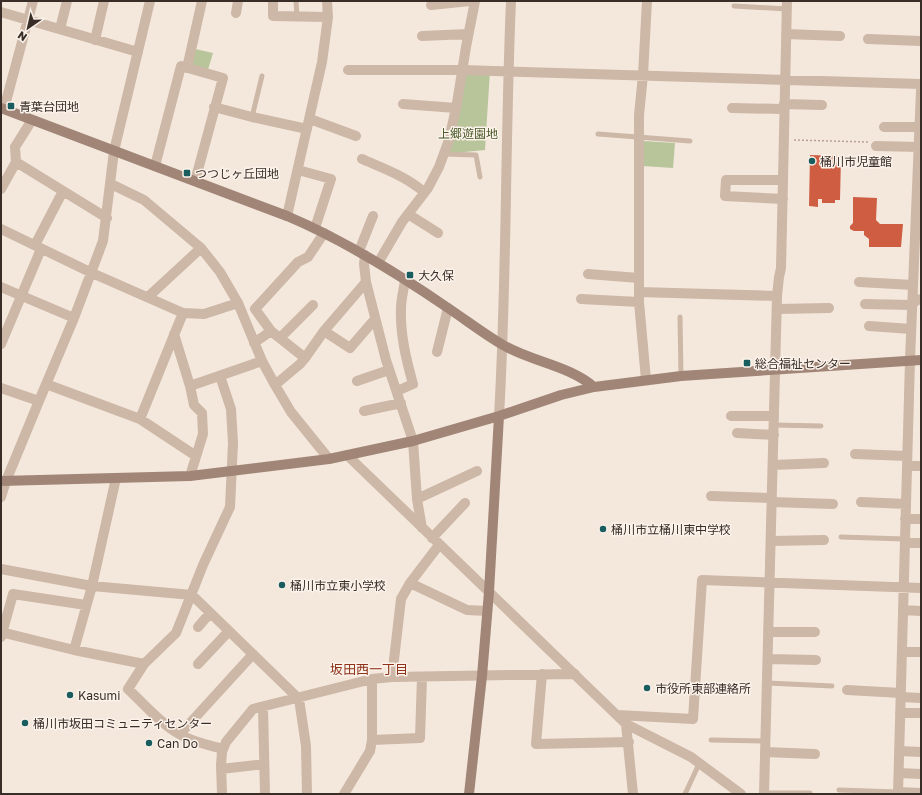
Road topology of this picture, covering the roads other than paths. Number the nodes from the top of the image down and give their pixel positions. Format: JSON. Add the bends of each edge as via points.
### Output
{"nodes":[{"id":1,"x":33,"y":1,"type":"edge"},
{"id":2,"x":67,"y":1,"type":"edge"},
{"id":3,"x":104,"y":1,"type":"edge"},
{"id":4,"x":150,"y":1,"type":"edge"},
{"id":5,"x":202,"y":1,"type":"edge"},
{"id":6,"x":238,"y":1,"type":"edge"},
{"id":7,"x":273,"y":1,"type":"edge"},
{"id":8,"x":296,"y":1,"type":"edge"},
{"id":9,"x":327,"y":1,"type":"edge"},
{"id":10,"x":470,"y":1,"type":"edge"},
{"id":11,"x":475,"y":1,"type":"edge"},
{"id":12,"x":510,"y":1,"type":"edge"},
{"id":13,"x":646,"y":1,"type":"edge"},
{"id":14,"x":432,"y":5,"type":"dead end"},
{"id":15,"x":787,"y":5,"type":"edge"},
{"id":16,"x":734,"y":6,"type":"dead end"},
{"id":17,"x":1,"y":12,"type":"edge"},
{"id":18,"x":236,"y":13,"type":"dead end"},
{"id":19,"x":297,"y":16,"type":"junction"},
{"id":20,"x":328,"y":17,"type":"junction"},
{"id":21,"x":28,"y":20,"type":"junction"},
{"id":22,"x":60,"y":30,"type":"junction"},
{"id":23,"x":468,"y":34,"type":"junction"},
{"id":24,"x":786,"y":34,"type":"junction"},
{"id":25,"x":422,"y":36,"type":"dead end"},
{"id":26,"x":840,"y":36,"type":"dead end"},
{"id":27,"x":868,"y":39,"type":"dead end"},
{"id":28,"x":95,"y":40,"type":"junction"},
{"id":29,"x":921,"y":41,"type":"edge"},
{"id":30,"x":138,"y":52,"type":"junction"},
{"id":31,"x":187,"y":68,"type":"junction"},
{"id":32,"x":348,"y":70,"type":"dead end"},
{"id":33,"x":462,"y":70,"type":"junction"},
{"id":34,"x":508,"y":72,"type":"junction"},
{"id":35,"x":643,"y":75,"type":"junction"},
{"id":36,"x":262,"y":76,"type":"dead end"},
{"id":37,"x":784,"y":80,"type":"junction"},
{"id":38,"x":921,"y":84,"type":"edge"},
{"id":39,"x":921,"y":90,"type":"edge"},
{"id":40,"x":403,"y":104,"type":"dead end"},
{"id":41,"x":822,"y":105,"type":"dead end"},
{"id":42,"x":214,"y":107,"type":"junction"},
{"id":43,"x":784,"y":107,"type":"junction"},
{"id":44,"x":456,"y":108,"type":"junction"},
{"id":45,"x":732,"y":108,"type":"dead end"},
{"id":46,"x":2,"y":109,"type":"edge"},
{"id":47,"x":252,"y":117,"type":"junction"},
{"id":48,"x":32,"y":120,"type":"junction"},
{"id":49,"x":309,"y":124,"type":"junction"},
{"id":50,"x":884,"y":127,"type":"dead end"},
{"id":51,"x":920,"y":127,"type":"junction"},
{"id":52,"x":598,"y":134,"type":"dead end"},
{"id":53,"x":356,"y":136,"type":"dead end"},
{"id":54,"x":639,"y":137,"type":"junction"},
{"id":55,"x":690,"y":141,"type":"dead end"},
{"id":56,"x":872,"y":144,"type":"road end"},
{"id":57,"x":919,"y":147,"type":"junction"},
{"id":58,"x":114,"y":150,"type":"junction"},
{"id":59,"x":444,"y":154,"type":"junction"},
{"id":60,"x":362,"y":159,"type":"dead end"},
{"id":61,"x":16,"y":162,"type":"junction"},
{"id":62,"x":155,"y":166,"type":"junction"},
{"id":63,"x":919,"y":167,"type":"edge"},
{"id":64,"x":298,"y":170,"type":"junction"},
{"id":65,"x":480,"y":176,"type":"dead end"},
{"id":66,"x":783,"y":180,"type":"junction"},
{"id":67,"x":195,"y":181,"type":"junction"},
{"id":68,"x":111,"y":184,"type":"junction"},
{"id":69,"x":1,"y":189,"type":"edge"},
{"id":70,"x":63,"y":191,"type":"junction"},
{"id":71,"x":424,"y":192,"type":"junction"},
{"id":72,"x":783,"y":199,"type":"junction"},
{"id":73,"x":408,"y":214,"type":"junction"},
{"id":74,"x":287,"y":216,"type":"junction"},
{"id":75,"x":373,"y":216,"type":"dead end"},
{"id":76,"x":107,"y":218,"type":"junction"},
{"id":77,"x":1,"y":229,"type":"edge"},
{"id":78,"x":320,"y":230,"type":"junction"},
{"id":79,"x":438,"y":233,"type":"dead end"},
{"id":80,"x":38,"y":247,"type":"junction"},
{"id":81,"x":200,"y":248,"type":"junction"},
{"id":82,"x":362,"y":253,"type":"junction"},
{"id":83,"x":378,"y":263,"type":"junction"},
{"id":84,"x":92,"y":273,"type":"junction"},
{"id":85,"x":588,"y":274,"type":"dead end"},
{"id":86,"x":639,"y":278,"type":"junction"},
{"id":87,"x":406,"y":280,"type":"junction"},
{"id":88,"x":366,"y":282,"type":"junction"},
{"id":89,"x":859,"y":282,"type":"dead end"},
{"id":90,"x":913,"y":285,"type":"junction"},
{"id":91,"x":1,"y":287,"type":"edge"},
{"id":92,"x":22,"y":296,"type":"junction"},
{"id":93,"x":777,"y":296,"type":"junction"},
{"id":94,"x":148,"y":297,"type":"junction"},
{"id":95,"x":639,"y":297,"type":"junction"},
{"id":96,"x":581,"y":299,"type":"dead end"},
{"id":97,"x":917,"y":302,"type":"edge"},
{"id":98,"x":238,"y":303,"type":"junction"},
{"id":99,"x":865,"y":304,"type":"dead end"},
{"id":100,"x":313,"y":305,"type":"dead end"},
{"id":101,"x":448,"y":308,"type":"junction"},
{"id":102,"x":777,"y":308,"type":"junction"},
{"id":103,"x":829,"y":308,"type":"dead end"},
{"id":104,"x":183,"y":313,"type":"junction"},
{"id":105,"x":680,"y":317,"type":"dead end"},
{"id":106,"x":74,"y":318,"type":"junction"},
{"id":107,"x":375,"y":319,"type":"junction"},
{"id":108,"x":870,"y":326,"type":"dead end"},
{"id":109,"x":915,"y":327,"type":"edge"},
{"id":110,"x":271,"y":331,"type":"junction"},
{"id":111,"x":324,"y":331,"type":"junction"},
{"id":112,"x":174,"y":334,"type":"junction"},
{"id":113,"x":280,"y":338,"type":"junction"},
{"id":114,"x":254,"y":343,"type":"junction"},
{"id":115,"x":1,"y":344,"type":"edge"},
{"id":116,"x":503,"y":345,"type":"junction"},
{"id":117,"x":437,"y":352,"type":"dead end"},
{"id":118,"x":305,"y":358,"type":"junction"},
{"id":119,"x":910,"y":360,"type":"junction"},
{"id":120,"x":921,"y":360,"type":"edge"},
{"id":121,"x":262,"y":361,"type":"junction"},
{"id":122,"x":390,"y":370,"type":"junction"},
{"id":123,"x":776,"y":370,"type":"junction"},
{"id":124,"x":220,"y":376,"type":"junction"},
{"id":125,"x":681,"y":376,"type":"junction"},
{"id":126,"x":646,"y":380,"type":"junction"},
{"id":127,"x":357,"y":381,"type":"dead end"},
{"id":128,"x":46,"y":384,"type":"junction"},
{"id":129,"x":275,"y":385,"type":"junction"},
{"id":130,"x":190,"y":386,"type":"junction"},
{"id":131,"x":594,"y":387,"type":"junction"},
{"id":132,"x":1,"y":388,"type":"edge"},
{"id":133,"x":397,"y":391,"type":"junction"},
{"id":134,"x":38,"y":401,"type":"junction"},
{"id":135,"x":401,"y":403,"type":"junction"},
{"id":136,"x":364,"y":411,"type":"dead end"},
{"id":137,"x":499,"y":416,"type":"junction"},
{"id":138,"x":731,"y":416,"type":"dead end"},
{"id":139,"x":140,"y":419,"type":"junction"},
{"id":140,"x":774,"y":425,"type":"junction"},
{"id":141,"x":821,"y":426,"type":"dead end"},
{"id":142,"x":737,"y":433,"type":"dead end"},
{"id":143,"x":413,"y":441,"type":"junction"},
{"id":144,"x":855,"y":454,"type":"dead end"},
{"id":145,"x":347,"y":455,"type":"junction"},
{"id":146,"x":196,"y":456,"type":"junction"},
{"id":147,"x":329,"y":459,"type":"junction"},
{"id":148,"x":907,"y":461,"type":"junction"},
{"id":149,"x":824,"y":464,"type":"dead end"},
{"id":150,"x":773,"y":465,"type":"junction"},
{"id":151,"x":921,"y":466,"type":"edge"},
{"id":152,"x":477,"y":471,"type":"dead end"},
{"id":153,"x":232,"y":472,"type":"junction"},
{"id":154,"x":190,"y":476,"type":"junction"},
{"id":155,"x":116,"y":478,"type":"junction"},
{"id":156,"x":4,"y":481,"type":"edge"},
{"id":157,"x":711,"y":496,"type":"dead end"},
{"id":158,"x":1,"y":497,"type":"edge"},
{"id":159,"x":418,"y":499,"type":"junction"},
{"id":160,"x":772,"y":500,"type":"junction"},
{"id":161,"x":861,"y":502,"type":"dead end"},
{"id":162,"x":465,"y":503,"type":"dead end"},
{"id":163,"x":833,"y":504,"type":"dead end"},
{"id":164,"x":906,"y":504,"type":"junction"},
{"id":165,"x":905,"y":519,"type":"junction"},
{"id":166,"x":921,"y":519,"type":"edge"},
{"id":167,"x":422,"y":528,"type":"junction"},
{"id":168,"x":840,"y":537,"type":"dead end"},
{"id":169,"x":824,"y":540,"type":"dead end"},
{"id":170,"x":436,"y":541,"type":"junction"},
{"id":171,"x":771,"y":541,"type":"junction"},
{"id":172,"x":905,"y":541,"type":"junction"},
{"id":173,"x":921,"y":543,"type":"edge"},
{"id":174,"x":1,"y":569,"type":"edge"},
{"id":175,"x":770,"y":583,"type":"junction"},
{"id":176,"x":410,"y":584,"type":"junction"},
{"id":177,"x":92,"y":586,"type":"junction"},
{"id":178,"x":904,"y":587,"type":"junction"},
{"id":179,"x":921,"y":588,"type":"edge"},
{"id":180,"x":489,"y":592,"type":"junction"},
{"id":181,"x":192,"y":595,"type":"junction"},
{"id":182,"x":86,"y":605,"type":"junction"},
{"id":183,"x":903,"y":610,"type":"junction"},
{"id":184,"x":487,"y":611,"type":"junction"},
{"id":185,"x":921,"y":611,"type":"edge"},
{"id":186,"x":210,"y":612,"type":"junction"},
{"id":187,"x":198,"y":627,"type":"dead end"},
{"id":188,"x":229,"y":631,"type":"junction"},
{"id":189,"x":768,"y":632,"type":"junction"},
{"id":190,"x":815,"y":632,"type":"dead end"},
{"id":191,"x":1,"y":634,"type":"edge"},
{"id":192,"x":74,"y":650,"type":"junction"},
{"id":193,"x":902,"y":652,"type":"junction"},
{"id":194,"x":921,"y":652,"type":"edge"},
{"id":195,"x":253,"y":654,"type":"junction"},
{"id":196,"x":768,"y":659,"type":"junction"},
{"id":197,"x":816,"y":660,"type":"dead end"},
{"id":198,"x":144,"y":664,"type":"junction"},
{"id":199,"x":198,"y":664,"type":"dead end"},
{"id":200,"x":542,"y":674,"type":"junction"},
{"id":201,"x":575,"y":674,"type":"junction"},
{"id":202,"x":482,"y":676,"type":"junction"},
{"id":203,"x":392,"y":677,"type":"junction"},
{"id":204,"x":422,"y":677,"type":"junction"},
{"id":205,"x":372,"y":679,"type":"junction"},
{"id":206,"x":767,"y":683,"type":"junction"},
{"id":207,"x":832,"y":686,"type":"dead end"},
{"id":208,"x":847,"y":690,"type":"dead end"},
{"id":209,"x":901,"y":695,"type":"junction"},
{"id":210,"x":299,"y":698,"type":"junction"},
{"id":211,"x":921,"y":698,"type":"edge"},
{"id":212,"x":263,"y":707,"type":"junction"},
{"id":213,"x":900,"y":713,"type":"junction"},
{"id":214,"x":921,"y":713,"type":"edge"},
{"id":215,"x":618,"y":715,"type":"junction"},
{"id":216,"x":626,"y":724,"type":"junction"},
{"id":217,"x":180,"y":734,"type":"junction"},
{"id":218,"x":372,"y":740,"type":"junction"},
{"id":219,"x":711,"y":740,"type":"dead end"},
{"id":220,"x":765,"y":741,"type":"junction"},
{"id":221,"x":629,"y":742,"type":"junction"},
{"id":222,"x":223,"y":749,"type":"junction"},
{"id":223,"x":899,"y":751,"type":"junction"},
{"id":224,"x":765,"y":752,"type":"junction"},
{"id":225,"x":921,"y":752,"type":"edge"},
{"id":226,"x":815,"y":754,"type":"dead end"},
{"id":227,"x":264,"y":764,"type":"junction"},
{"id":228,"x":699,"y":764,"type":"junction"},
{"id":229,"x":221,"y":769,"type":"junction"},
{"id":230,"x":899,"y":773,"type":"junction"},
{"id":231,"x":921,"y":774,"type":"edge"},
{"id":232,"x":839,"y":790,"type":"dead end"},
{"id":233,"x":736,"y":793,"type":"edge"},
{"id":234,"x":810,"y":793,"type":"edge"},
{"id":235,"x":898,"y":793,"type":"edge"},
{"id":236,"x":921,"y":793,"type":"edge"},
{"id":237,"x":222,"y":794,"type":"edge"},
{"id":238,"x":265,"y":794,"type":"edge"},
{"id":239,"x":307,"y":794,"type":"edge"},
{"id":240,"x":344,"y":794,"type":"edge"},
{"id":241,"x":469,"y":794,"type":"edge"},
{"id":242,"x":633,"y":794,"type":"edge"},
{"id":243,"x":685,"y":794,"type":"edge"},
{"id":244,"x":764,"y":794,"type":"edge"}],
"edges":[{"from":1,"to":21,"type":"street"},
{"from":2,"to":22,"type":"street"},
{"from":3,"to":28,"type":"street"},
{"from":4,"to":30,"type":"street"},
{"from":5,"to":31,"type":"street"},
{"from":6,"to":18,"type":"street"},
{"from":7,"to":19,"type":"street","via":[[273,16]]},
{"from":8,"to":19,"type":"lane"},
{"from":9,"to":20,"type":"street"},
{"from":10,"to":14,"type":"street"},
{"from":11,"to":23,"type":"street"},
{"from":12,"to":34,"type":"street"},
{"from":13,"to":35,"type":"street"},
{"from":15,"to":16,"type":"lane"},
{"from":15,"to":24,"type":"street"},
{"from":17,"to":21,"type":"street"},
{"from":19,"to":20,"type":"street"},
{"from":20,"to":49,"type":"street"},
{"from":21,"to":22,"type":"street"},
{"from":21,"to":46,"type":"street"},
{"from":22,"to":28,"type":"street"},
{"from":23,"to":25,"type":"street"},
{"from":23,"to":33,"type":"street"},
{"from":24,"to":26,"type":"street"},
{"from":24,"to":37,"type":"street"},
{"from":27,"to":29,"type":"street"},
{"from":28,"to":30,"type":"street"},
{"from":30,"to":58,"type":"street"},
{"from":31,"to":42,"type":"street","via":[[223,78]]},
{"from":31,"to":62,"type":"street","via":[[182,66]]},
{"from":32,"to":33,"type":"street"},
{"from":33,"to":34,"type":"street"},
{"from":33,"to":44,"type":"street"},
{"from":34,"to":35,"type":"street"},
{"from":34,"to":116,"type":"street"},
{"from":35,"to":37,"type":"street"},
{"from":35,"to":54,"type":"street"},
{"from":36,"to":47,"type":"lane"},
{"from":37,"to":38,"type":"street"},
{"from":37,"to":43,"type":"street"},
{"from":39,"to":51,"type":"street"},
{"from":40,"to":44,"type":"street"},
{"from":41,"to":43,"type":"street"},
{"from":42,"to":47,"type":"street"},
{"from":42,"to":67,"type":"street"},
{"from":43,"to":45,"type":"street"},
{"from":43,"to":66,"type":"street"},
{"from":44,"to":59,"type":"street"},
{"from":46,"to":48,"type":"street"},
{"from":47,"to":49,"type":"street"},
{"from":48,"to":58,"type":"street"},
{"from":48,"to":61,"type":"street","via":[[15,147]]},
{"from":49,"to":53,"type":"street"},
{"from":49,"to":64,"type":"street"},
{"from":50,"to":51,"type":"street"},
{"from":51,"to":57,"type":"street"},
{"from":52,"to":54,"type":"lane"},
{"from":54,"to":55,"type":"lane"},
{"from":54,"to":86,"type":"street"},
{"from":56,"to":57,"type":"street"},
{"from":57,"to":63,"type":"street"},
{"from":58,"to":62,"type":"street"},
{"from":58,"to":68,"type":"street"},
{"from":59,"to":65,"type":"lane","via":[[476,155]]},
{"from":59,"to":71,"type":"street"},
{"from":60,"to":71,"type":"street","via":[[399,175]]},
{"from":61,"to":69,"type":"street"},
{"from":61,"to":70,"type":"street"},
{"from":62,"to":67,"type":"street"},
{"from":63,"to":90,"type":"street"},
{"from":64,"to":74,"type":"street"},
{"from":64,"to":78,"type":"street","via":[[331,179]]},
{"from":66,"to":72,"type":"street"},
{"from":66,"to":72,"type":"street","via":[[726,180],[725,196]]},
{"from":67,"to":74,"type":"street"},
{"from":68,"to":76,"type":"street"},
{"from":68,"to":81,"type":"street","via":[[144,200]]},
{"from":70,"to":76,"type":"street"},
{"from":70,"to":80,"type":"street"},
{"from":71,"to":73,"type":"street"},
{"from":72,"to":93,"type":"street","via":[[781,268]]},
{"from":73,"to":79,"type":"street"},
{"from":73,"to":83,"type":"street"},
{"from":74,"to":78,"type":"street"},
{"from":75,"to":82,"type":"street"},
{"from":76,"to":84,"type":"street","via":[[103,241]]},
{"from":77,"to":80,"type":"street"},
{"from":78,"to":82,"type":"street"},
{"from":78,"to":110,"type":"street","via":[[308,257],[298,262],[255,309]]},
{"from":80,"to":84,"type":"street"},
{"from":80,"to":92,"type":"street"},
{"from":81,"to":94,"type":"street"},
{"from":81,"to":98,"type":"street","via":[[220,272]]},
{"from":82,"to":83,"type":"street"},
{"from":82,"to":88,"type":"street"},
{"from":83,"to":87,"type":"street"},
{"from":84,"to":94,"type":"street"},
{"from":84,"to":106,"type":"street"},
{"from":85,"to":86,"type":"street"},
{"from":86,"to":95,"type":"street"},
{"from":87,"to":101,"type":"street"},
{"from":87,"to":133,"type":"street","via":[[401,306],[402,336],[413,384]]},
{"from":88,"to":107,"type":"street"},
{"from":88,"to":111,"type":"street"},
{"from":89,"to":90,"type":"street"},
{"from":90,"to":97,"type":"street"},
{"from":91,"to":92,"type":"street"},
{"from":92,"to":106,"type":"street"},
{"from":92,"to":115,"type":"street"},
{"from":93,"to":95,"type":"street"},
{"from":93,"to":102,"type":"street"},
{"from":94,"to":104,"type":"street"},
{"from":95,"to":96,"type":"street"},
{"from":95,"to":126,"type":"street"},
{"from":97,"to":99,"type":"street"},
{"from":97,"to":109,"type":"street"},
{"from":98,"to":104,"type":"street","via":[[204,314]]},
{"from":98,"to":114,"type":"street"},
{"from":100,"to":113,"type":"street"},
{"from":101,"to":116,"type":"street"},
{"from":101,"to":117,"type":"street"},
{"from":102,"to":103,"type":"street"},
{"from":102,"to":123,"type":"street"},
{"from":104,"to":112,"type":"street"},
{"from":105,"to":125,"type":"lane"},
{"from":106,"to":128,"type":"street"},
{"from":107,"to":111,"type":"street","via":[[350,348]]},
{"from":107,"to":122,"type":"street"},
{"from":108,"to":109,"type":"street"},
{"from":109,"to":119,"type":"street"},
{"from":110,"to":113,"type":"street"},
{"from":110,"to":114,"type":"street"},
{"from":111,"to":118,"type":"street"},
{"from":112,"to":130,"type":"street"},
{"from":112,"to":139,"type":"street"},
{"from":113,"to":118,"type":"street"},
{"from":114,"to":121,"type":"street"},
{"from":116,"to":131,"type":"street","via":[[575,374]]},
{"from":116,"to":137,"type":"street"},
{"from":118,"to":129,"type":"street"},
{"from":119,"to":120,"type":"street"},
{"from":119,"to":123,"type":"street"},
{"from":119,"to":148,"type":"street"},
{"from":121,"to":124,"type":"street"},
{"from":121,"to":129,"type":"street"},
{"from":122,"to":127,"type":"street"},
{"from":122,"to":133,"type":"street"},
{"from":123,"to":125,"type":"street"},
{"from":123,"to":140,"type":"street"},
{"from":124,"to":130,"type":"street"},
{"from":124,"to":153,"type":"street","via":[[231,409]]},
{"from":125,"to":126,"type":"street"},
{"from":126,"to":131,"type":"street"},
{"from":128,"to":134,"type":"street"},
{"from":128,"to":139,"type":"street"},
{"from":129,"to":147,"type":"street","via":[[291,412]]},
{"from":130,"to":146,"type":"street","via":[[194,405],[202,413],[203,434]]},
{"from":131,"to":137,"type":"street"},
{"from":132,"to":134,"type":"street"},
{"from":133,"to":135,"type":"street"},
{"from":134,"to":156,"type":"street"},
{"from":135,"to":136,"type":"street"},
{"from":135,"to":143,"type":"street"},
{"from":137,"to":143,"type":"street"},
{"from":137,"to":180,"type":"street"},
{"from":138,"to":140,"type":"street"},
{"from":139,"to":146,"type":"street"},
{"from":140,"to":141,"type":"lane"},
{"from":140,"to":142,"type":"street"},
{"from":140,"to":150,"type":"street"},
{"from":143,"to":145,"type":"street"},
{"from":143,"to":159,"type":"street"},
{"from":144,"to":148,"type":"street"},
{"from":145,"to":147,"type":"street"},
{"from":145,"to":167,"type":"street"},
{"from":146,"to":154,"type":"street"},
{"from":147,"to":153,"type":"street"},
{"from":148,"to":151,"type":"street"},
{"from":148,"to":164,"type":"street"},
{"from":149,"to":150,"type":"street"},
{"from":150,"to":160,"type":"street"},
{"from":152,"to":159,"type":"street"},
{"from":153,"to":154,"type":"street"},
{"from":153,"to":181,"type":"street","via":[[230,508]]},
{"from":154,"to":155,"type":"street"},
{"from":155,"to":156,"type":"street"},
{"from":155,"to":177,"type":"street"},
{"from":156,"to":158,"type":"street"},
{"from":157,"to":160,"type":"street"},
{"from":159,"to":167,"type":"street"},
{"from":160,"to":163,"type":"street"},
{"from":160,"to":171,"type":"street"},
{"from":161,"to":164,"type":"street"},
{"from":162,"to":170,"type":"street"},
{"from":164,"to":165,"type":"street"},
{"from":165,"to":166,"type":"street"},
{"from":165,"to":172,"type":"street"},
{"from":167,"to":170,"type":"street"},
{"from":168,"to":172,"type":"lane"},
{"from":169,"to":171,"type":"street"},
{"from":170,"to":176,"type":"street"},
{"from":170,"to":180,"type":"street"},
{"from":171,"to":175,"type":"street"},
{"from":172,"to":173,"type":"street"},
{"from":172,"to":178,"type":"street"},
{"from":174,"to":177,"type":"street"},
{"from":175,"to":178,"type":"street"},
{"from":175,"to":189,"type":"street"},
{"from":175,"to":215,"type":"street","via":[[702,580],[693,719]]},
{"from":176,"to":184,"type":"street","via":[[467,610]]},
{"from":176,"to":203,"type":"street","via":[[401,599]]},
{"from":177,"to":181,"type":"street"},
{"from":177,"to":182,"type":"street"},
{"from":178,"to":179,"type":"street"},
{"from":178,"to":183,"type":"street"},
{"from":180,"to":184,"type":"street"},
{"from":180,"to":201,"type":"street"},
{"from":181,"to":186,"type":"street"},
{"from":181,"to":198,"type":"street","via":[[176,633]]},
{"from":182,"to":191,"type":"street","via":[[13,594]]},
{"from":182,"to":192,"type":"street"},
{"from":183,"to":185,"type":"street"},
{"from":183,"to":193,"type":"street"},
{"from":184,"to":202,"type":"street"},
{"from":186,"to":187,"type":"street"},
{"from":186,"to":188,"type":"street"},
{"from":188,"to":195,"type":"street"},
{"from":188,"to":199,"type":"street"},
{"from":189,"to":190,"type":"street"},
{"from":189,"to":196,"type":"street"},
{"from":191,"to":192,"type":"street"},
{"from":192,"to":198,"type":"street"},
{"from":193,"to":194,"type":"street"},
{"from":193,"to":209,"type":"street"},
{"from":195,"to":210,"type":"street"},
{"from":195,"to":217,"type":"street"},
{"from":196,"to":197,"type":"street"},
{"from":196,"to":206,"type":"street"},
{"from":198,"to":217,"type":"street","via":[[128,689],[170,728]]},
{"from":200,"to":201,"type":"street"},
{"from":200,"to":202,"type":"street"},
{"from":200,"to":221,"type":"street","via":[[536,744]]},
{"from":201,"to":215,"type":"street"},
{"from":202,"to":204,"type":"street"},
{"from":202,"to":241,"type":"street"},
{"from":203,"to":204,"type":"street"},
{"from":203,"to":205,"type":"street"},
{"from":204,"to":218,"type":"street","via":[[420,738]]},
{"from":205,"to":210,"type":"street"},
{"from":205,"to":218,"type":"street"},
{"from":206,"to":207,"type":"lane"},
{"from":206,"to":220,"type":"street"},
{"from":208,"to":209,"type":"street"},
{"from":209,"to":211,"type":"street"},
{"from":209,"to":213,"type":"street"},
{"from":210,"to":212,"type":"street"},
{"from":210,"to":239,"type":"street","via":[[306,746]]},
{"from":212,"to":222,"type":"street","via":[[253,709]]},
{"from":212,"to":227,"type":"street"},
{"from":213,"to":214,"type":"street"},
{"from":213,"to":223,"type":"street"},
{"from":215,"to":216,"type":"street"},
{"from":216,"to":221,"type":"street"},
{"from":216,"to":228,"type":"street","via":[[691,757]]},
{"from":217,"to":222,"type":"street"},
{"from":218,"to":240,"type":"street","via":[[370,751]]},
{"from":219,"to":220,"type":"lane"},
{"from":220,"to":224,"type":"street"},
{"from":221,"to":242,"type":"street"},
{"from":222,"to":229,"type":"street"},
{"from":223,"to":225,"type":"street"},
{"from":223,"to":230,"type":"street"},
{"from":224,"to":226,"type":"street"},
{"from":224,"to":244,"type":"street"},
{"from":227,"to":229,"type":"street"},
{"from":227,"to":238,"type":"street"},
{"from":228,"to":233,"type":"street"},
{"from":228,"to":243,"type":"lane"},
{"from":229,"to":237,"type":"street"},
{"from":230,"to":231,"type":"street"},
{"from":230,"to":235,"type":"street"},
{"from":232,"to":235,"type":"lane"},
{"from":234,"to":244,"type":"lane"},
{"from":235,"to":236,"type":"street"}]}
